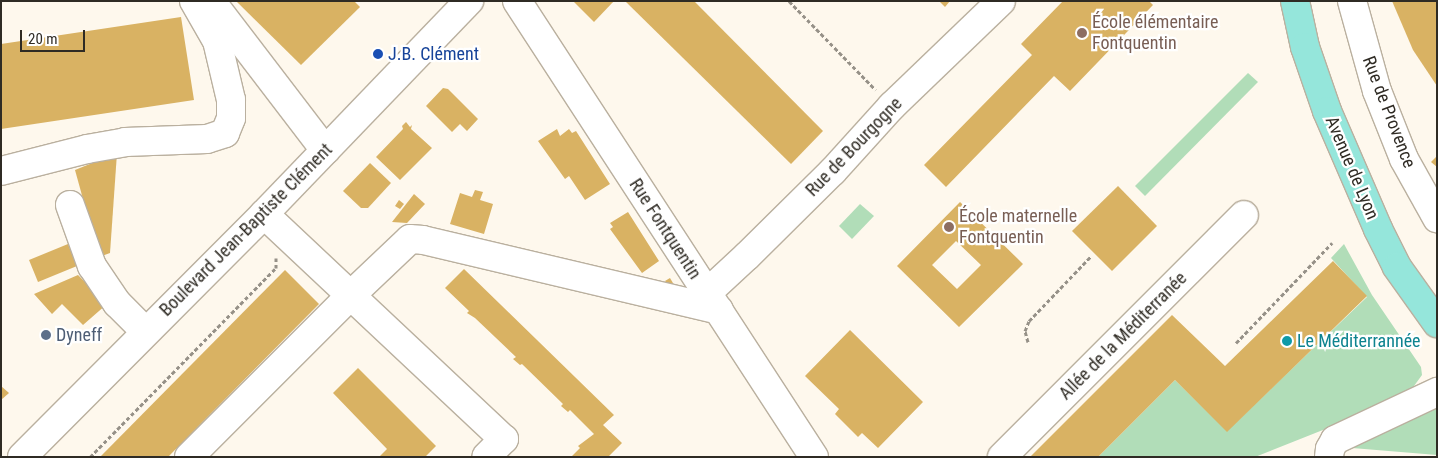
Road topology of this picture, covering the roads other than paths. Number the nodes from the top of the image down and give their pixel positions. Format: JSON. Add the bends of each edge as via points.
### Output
{"nodes":[{"id":1,"x":194,"y":1,"type":"edge"},
{"id":2,"x":212,"y":1,"type":"edge"},
{"id":3,"x":469,"y":1,"type":"edge"},
{"id":4,"x":517,"y":1,"type":"edge"},
{"id":5,"x":1000,"y":1,"type":"edge"},
{"id":6,"x":1294,"y":1,"type":"edge"},
{"id":7,"x":1352,"y":1,"type":"edge"},
{"id":8,"x":325,"y":150,"type":"junction"},
{"id":9,"x":1,"y":171,"type":"edge"},
{"id":10,"x":70,"y":205,"type":"dead end"},
{"id":11,"x":264,"y":214,"type":"junction"},
{"id":12,"x":1244,"y":215,"type":"dead end"},
{"id":13,"x":1437,"y":218,"type":"edge"},
{"id":14,"x":351,"y":295,"type":"junction"},
{"id":15,"x":713,"y":302,"type":"junction"},
{"id":16,"x":1437,"y":323,"type":"edge"},
{"id":17,"x":145,"y":331,"type":"junction"},
{"id":18,"x":1437,"y":392,"type":"edge"},
{"id":19,"x":22,"y":457,"type":"edge"},
{"id":20,"x":189,"y":457,"type":"edge"},
{"id":21,"x":486,"y":457,"type":"edge"},
{"id":22,"x":814,"y":457,"type":"edge"},
{"id":23,"x":1002,"y":457,"type":"edge"},
{"id":24,"x":1330,"y":457,"type":"edge"}],
"edges":[{"from":1,"to":9,"type":"street","via":[[217,41],[231,100],[231,118],[224,133],[207,139],[125,142]]},
{"from":2,"to":8,"type":"street"},
{"from":3,"to":8,"type":"street","name":"Boulevard Jean-Baptiste Clément"},
{"from":4,"to":15,"type":"street","name":"Rue Fontquentin"},
{"from":5,"to":15,"type":"street","name":"Rue de Bourgogne","via":[[892,106]]},
{"from":6,"to":16,"type":"main road","name":"Avenue de Lyon","via":[[1305,47],[1327,111],[1378,229],[1397,267]]},
{"from":7,"to":13,"type":"street","name":"Rue de Provence","via":[[1381,99],[1404,159]]},
{"from":8,"to":11,"type":"street","name":"Boulevard Jean-Baptiste Clément"},
{"from":10,"to":17,"type":"street","via":[[92,266],[117,303]]},
{"from":11,"to":14,"type":"street"},
{"from":11,"to":17,"type":"street","name":"Boulevard Jean-Baptiste Clément"},
{"from":12,"to":23,"type":"street","name":"Allée de la Méditerranée"},
{"from":14,"to":15,"type":"street","via":[[410,239]]},
{"from":14,"to":20,"type":"street"},
{"from":14,"to":21,"type":"street","via":[[504,439]]},
{"from":15,"to":22,"type":"street","name":"Rue Fontquentin"},
{"from":17,"to":19,"type":"street","name":"Boulevard Jean-Baptiste Clément"},
{"from":18,"to":24,"type":"street","via":[[1335,440]]}]}
